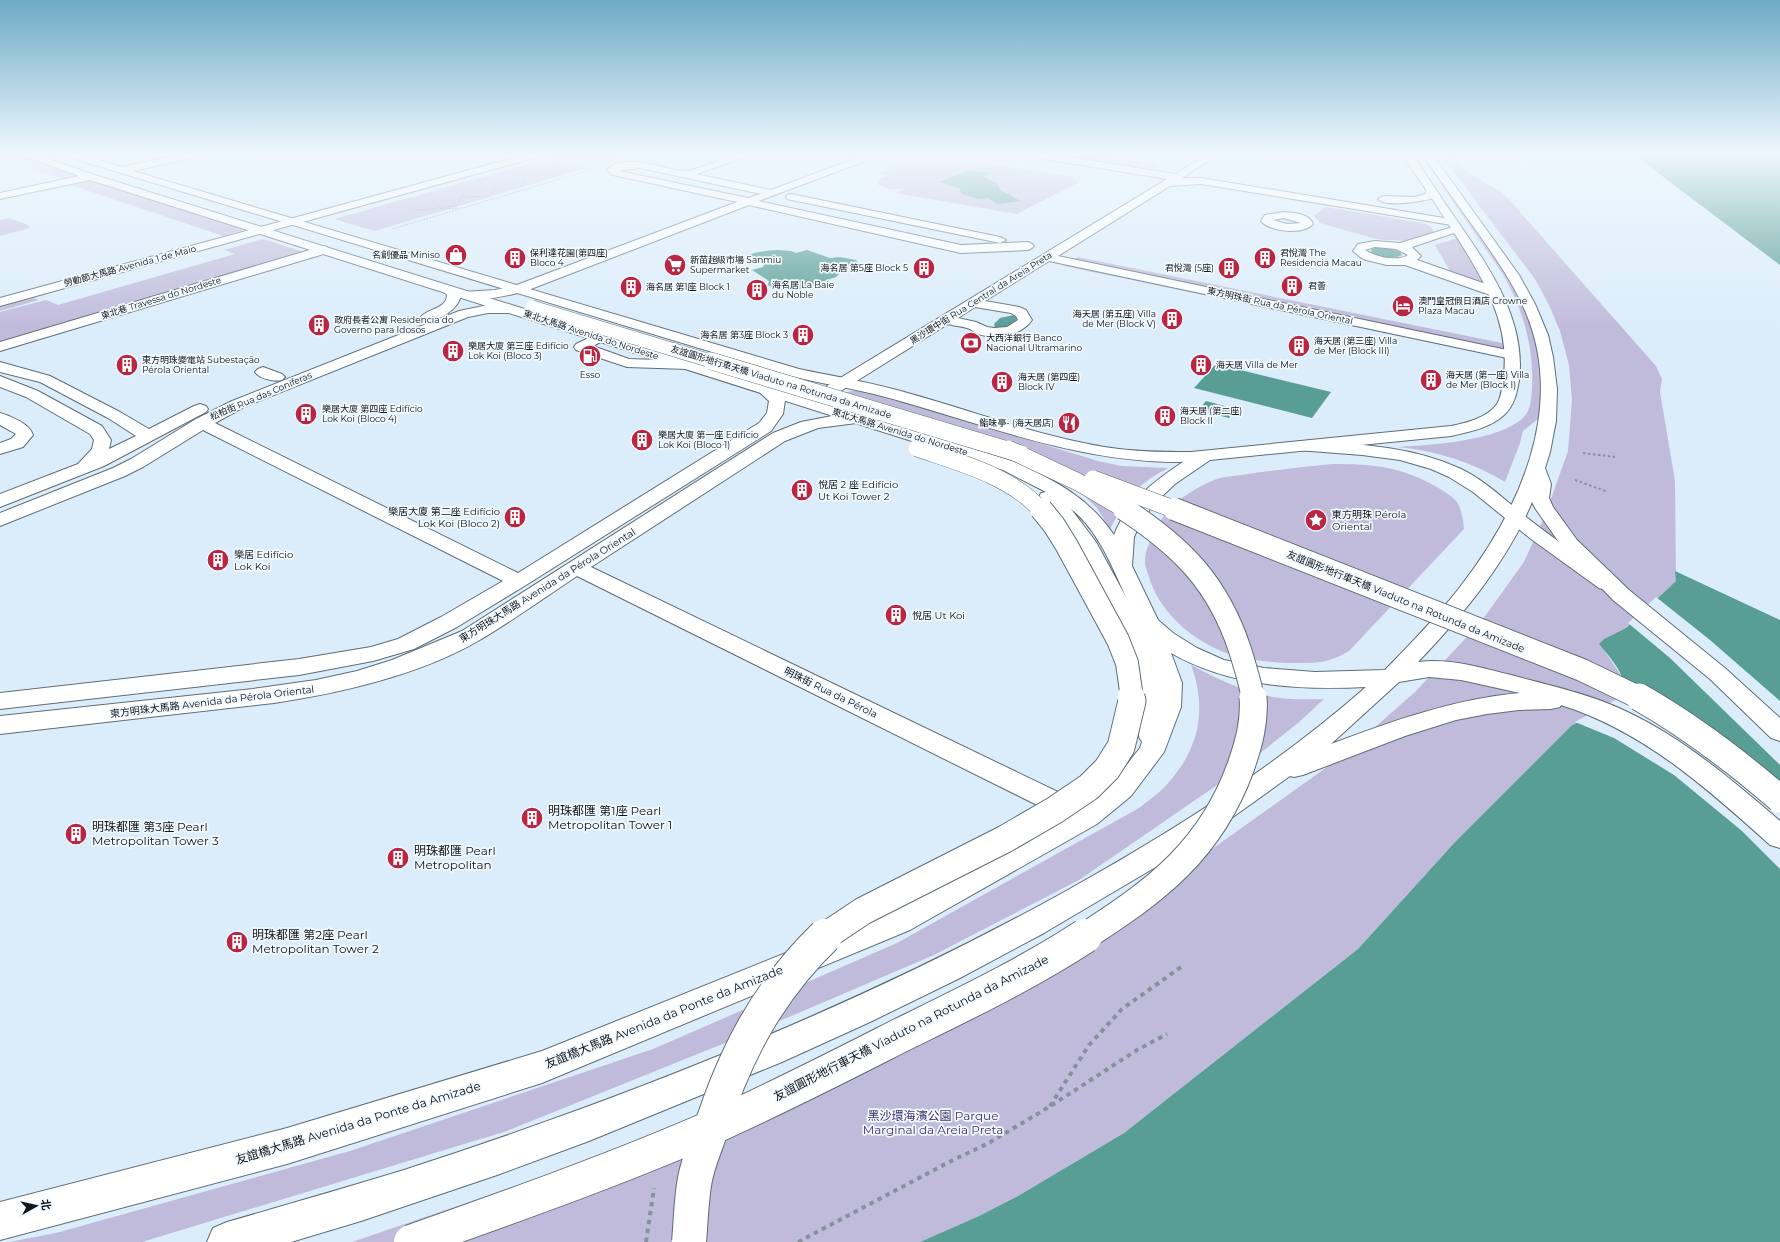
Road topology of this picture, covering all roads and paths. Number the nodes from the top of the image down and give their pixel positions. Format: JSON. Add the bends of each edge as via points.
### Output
{"nodes":[{"id":1,"x":202,"y":212,"type":"edge"},
{"id":2,"x":259,"y":212,"type":"edge"},
{"id":3,"x":328,"y":212,"type":"edge"},
{"id":4,"x":451,"y":212,"type":"edge"},
{"id":5,"x":723,"y":212,"type":"edge"},
{"id":6,"x":790,"y":212,"type":"edge"},
{"id":7,"x":864,"y":212,"type":"edge"},
{"id":8,"x":1120,"y":212,"type":"edge"},
{"id":9,"x":1301,"y":212,"type":"edge"},
{"id":10,"x":1383,"y":212,"type":"edge"},
{"id":11,"x":1445,"y":212,"type":"edge"},
{"id":12,"x":1468,"y":212,"type":"edge"},
{"id":13,"x":1297,"y":217,"type":"dead end"},
{"id":14,"x":292,"y":222,"type":"junction"},
{"id":15,"x":1454,"y":225,"type":"junction"},
{"id":16,"x":260,"y":230,"type":"junction"},
{"id":17,"x":355,"y":240,"type":"junction"},
{"id":18,"x":1028,"y":246,"type":"junction"},
{"id":19,"x":1400,"y":247,"type":"junction"},
{"id":20,"x":323,"y":250,"type":"junction"},
{"id":21,"x":1051,"y":254,"type":"junction"},
{"id":22,"x":1407,"y":261,"type":"junction"},
{"id":23,"x":518,"y":289,"type":"junction"},
{"id":24,"x":448,"y":290,"type":"junction"},
{"id":25,"x":1495,"y":292,"type":"junction"},
{"id":26,"x":465,"y":295,"type":"junction"},
{"id":27,"x":0,"y":302,"type":"edge"},
{"id":28,"x":972,"y":303,"type":"junction"},
{"id":29,"x":511,"y":310,"type":"junction"},
{"id":30,"x":948,"y":318,"type":"junction"},
{"id":31,"x":599,"y":337,"type":"junction"},
{"id":32,"x":0,"y":346,"type":"edge"},
{"id":33,"x":1512,"y":355,"type":"junction"},
{"id":34,"x":688,"y":366,"type":"junction"},
{"id":35,"x":870,"y":366,"type":"junction"},
{"id":36,"x":0,"y":367,"type":"edge"},
{"id":37,"x":796,"y":373,"type":"junction"},
{"id":38,"x":0,"y":381,"type":"edge"},
{"id":39,"x":842,"y":383,"type":"junction"},
{"id":40,"x":764,"y":389,"type":"junction"},
{"id":41,"x":837,"y":412,"type":"junction"},
{"id":42,"x":0,"y":418,"type":"edge"},
{"id":43,"x":858,"y":419,"type":"junction"},
{"id":44,"x":202,"y":422,"type":"junction"},
{"id":45,"x":24,"y":432,"type":"junction"},
{"id":46,"x":148,"y":436,"type":"junction"},
{"id":47,"x":0,"y":441,"type":"edge"},
{"id":48,"x":1304,"y":446,"type":"junction"},
{"id":49,"x":0,"y":449,"type":"edge"},
{"id":50,"x":1583,"y":453,"type":"dead end"},
{"id":51,"x":1205,"y":456,"type":"junction"},
{"id":52,"x":1615,"y":457,"type":"dead end"},
{"id":53,"x":1008,"y":458,"type":"junction"},
{"id":54,"x":137,"y":463,"type":"junction"},
{"id":55,"x":1537,"y":468,"type":"junction"},
{"id":56,"x":80,"y":470,"type":"junction"},
{"id":57,"x":1575,"y":480,"type":"dead end"},
{"id":58,"x":1608,"y":492,"type":"dead end"},
{"id":59,"x":0,"y":501,"type":"edge"},
{"id":60,"x":1515,"y":518,"type":"junction"},
{"id":61,"x":0,"y":520,"type":"edge"},
{"id":62,"x":575,"y":567,"type":"junction"},
{"id":63,"x":1122,"y":567,"type":"junction"},
{"id":64,"x":519,"y":581,"type":"junction"},
{"id":65,"x":1621,"y":594,"type":"junction"},
{"id":66,"x":1150,"y":624,"type":"junction"},
{"id":67,"x":1390,"y":677,"type":"junction"},
{"id":68,"x":0,"y":701,"type":"edge"},
{"id":69,"x":1586,"y":704,"type":"junction"},
{"id":70,"x":0,"y":725,"type":"edge"},
{"id":71,"x":1780,"y":732,"type":"edge"},
{"id":72,"x":1151,"y":752,"type":"junction"},
{"id":73,"x":1242,"y":797,"type":"junction"},
{"id":74,"x":1780,"y":799,"type":"edge"},
{"id":75,"x":1087,"y":818,"type":"junction"},
{"id":76,"x":1780,"y":837,"type":"edge"},
{"id":77,"x":1181,"y":967,"type":"dead end"},
{"id":78,"x":1167,"y":1034,"type":"dead end"},
{"id":79,"x":1050,"y":1107,"type":"junction"},
{"id":80,"x":0,"y":1221,"type":"edge"},
{"id":81,"x":227,"y":1242,"type":"edge"},
{"id":82,"x":411,"y":1242,"type":"edge"},
{"id":83,"x":689,"y":1242,"type":"edge"},
{"id":84,"x":798,"y":1242,"type":"edge"}],
"edges":[{"from":1,"to":16,"type":"main road","name":"東北大馬路 Avenida do Nordeste"},
{"from":2,"to":14,"type":"main road"},
{"from":3,"to":14,"type":"main road","name":"勞動節大馬路 Avenida 1 de Maio"},
{"from":4,"to":17,"type":"path"},
{"from":5,"to":23,"type":"main road"},
{"from":6,"to":18,"type":"main road","via":[[961,249]]},
{"from":7,"to":18,"type":"main road","name":"東方明珠街 Rua da Pérola Oriental"},
{"from":8,"to":21,"type":"main road","name":"黑沙環中街 Rua Central da Areia Preta"},
{"from":9,"to":13,"type":"main road"},
{"from":10,"to":15,"type":"main road"},
{"from":11,"to":15,"type":"main road"},
{"from":12,"to":55,"type":"main road","via":[[1513,275],[1541,335],[1547,358],[1549,409]]},
{"from":14,"to":16,"type":"main road","name":"勞動節大馬路 Avenida 1 de Maio"},
{"from":14,"to":17,"type":"main road"},
{"from":15,"to":19,"type":"main road"},
{"from":15,"to":25,"type":"main road"},
{"from":16,"to":20,"type":"main road","name":"東北大馬路 Avenida do Nordeste"},
{"from":16,"to":27,"type":"main road","name":"勞動節大馬路 Avenida 1 de Maio","via":[[188,250],[177,263],[87,288],[35,292]]},
{"from":17,"to":23,"type":"main road"},
{"from":18,"to":21,"type":"main road","name":"東方明珠街 Rua da Pérola Oriental"},
{"from":19,"to":22,"type":"main road","via":[[1415,255]]},
{"from":19,"to":22,"type":"main road","via":[[1371,244],[1359,249],[1362,254],[1376,259]]},
{"from":20,"to":24,"type":"main road","name":"東北大馬路 Avenida do Nordeste"},
{"from":20,"to":32,"type":"main road","name":"東北巷 Travessa do Nordeste"},
{"from":21,"to":28,"type":"main road","name":"黑沙環中街 Rua Central da Areia Preta"},
{"from":21,"to":33,"type":"main road","name":"東方明珠街 Rua da Pérola Oriental"},
{"from":22,"to":25,"type":"main road"},
{"from":23,"to":26,"type":"main road","via":[[495,294]]},
{"from":23,"to":37,"type":"main road"},
{"from":23,"to":53,"type":"main road","name":"友誼圓形地行車天橋 Viaduto na Rotunda da Amizade","bridge":true,"via":[[518,300],[532,307]]},
{"from":24,"to":26,"type":"main road","name":"東北大馬路 Avenida do Nordeste"},
{"from":24,"to":46,"type":"main road","name":"松柏街 Rua das Coníferas","via":[[454,294],[453,301],[434,316],[270,375]]},
{"from":25,"to":33,"type":"main road","via":[[1509,331]]},
{"from":26,"to":29,"type":"main road","name":"東北大馬路 Avenida do Nordeste"},
{"from":28,"to":30,"type":"main road","name":"黑沙環中街 Rua Central da Areia Preta"},
{"from":28,"to":30,"type":"main road","via":[[1014,310],[1021,313],[1024,320],[1015,328],[993,332]]},
{"from":29,"to":31,"type":"main road","name":"東北大馬路 Avenida do Nordeste"},
{"from":29,"to":44,"type":"main road","name":"松柏街 Rua das Coníferas","via":[[488,309],[464,314],[264,394]]},
{"from":30,"to":35,"type":"main road","name":"黑沙環中街 Rua Central da Areia Preta"},
{"from":31,"to":34,"type":"main road","name":"東北大馬路 Avenida do Nordeste"},
{"from":31,"to":34,"type":"main road","via":[[581,347],[627,363]]},
{"from":33,"to":48,"type":"main road","via":[[1513,377],[1506,401],[1500,411],[1481,422],[1451,431]]},
{"from":34,"to":40,"type":"main road","name":"東北大馬路 Avenida do Nordeste"},
{"from":35,"to":37,"type":"main road","via":[[832,376]]},
{"from":35,"to":39,"type":"main road","name":"黑沙環中街 Rua Central da Areia Preta"},
{"from":36,"to":46,"type":"main road","via":[[45,379]]},
{"from":37,"to":39,"type":"main road"},
{"from":38,"to":56,"type":"main road","via":[[32,394],[102,435],[104,441],[100,449]]},
{"from":39,"to":41,"type":"main road","name":"黑沙環中街 Rua Central da Areia Preta","via":[[833,389],[829,398],[831,406]]},
{"from":39,"to":51,"type":"main road","via":[[903,396],[1089,450],[1148,458]]},
{"from":40,"to":41,"type":"main road","name":"東北大馬路 Avenida do Nordeste"},
{"from":40,"to":64,"type":"main road","name":"東方明珠大馬路 Avenida da Pérola Oriental","via":[[776,400],[775,414],[765,427]]},
{"from":41,"to":43,"type":"main road","name":"東北大馬路 Avenida do Nordeste"},
{"from":42,"to":45,"type":"main road"},
{"from":43,"to":53,"type":"main road","name":"東北大馬路 Avenida do Nordeste"},
{"from":43,"to":62,"type":"main road","name":"東方明珠大馬路 Avenida da Pérola Oriental","via":[[815,423],[778,437]]},
{"from":43,"to":83,"type":"main road","bridge":true,"via":[[876,431],[1009,483],[1040,508],[1067,546],[1118,640],[1127,663],[1132,701],[1121,747],[1107,769],[1089,787],[1005,839],[863,911],[829,933],[786,978],[764,1009],[739,1054],[722,1094],[695,1178]]},
{"from":44,"to":54,"type":"main road","name":"松柏街 Rua das Coníferas"},
{"from":44,"to":64,"type":"main road"},
{"from":45,"to":47,"type":"main road"},
{"from":45,"to":49,"type":"main road","via":[[25,435],[17,443]]},
{"from":46,"to":54,"type":"main road","via":[[146,452]]},
{"from":46,"to":56,"type":"main road","name":"松柏街 Rua das Coníferas"},
{"from":48,"to":51,"type":"main road"},
{"from":48,"to":60,"type":"main road","via":[[1372,450],[1407,456],[1432,464],[1476,485]]},
{"from":50,"to":52,"type":"path"},
{"from":51,"to":63,"type":"main road","via":[[1159,488],[1133,517],[1124,535]]},
{"from":53,"to":63,"type":"main road","name":"東北大馬路 Avenida do Nordeste","via":[[1081,508],[1098,527]]},
{"from":53,"to":72,"type":"main road","via":[[1058,505],[1083,536],[1135,636],[1149,676],[1153,706]]},
{"from":53,"to":74,"type":"main road","name":"友誼圓形地行車天橋 Viaduto na Rotunda da Amizade","bridge":true,"via":[[1139,495],[1582,670],[1636,695],[1675,718],[1752,774]]},
{"from":53,"to":82,"type":"main road","name":"友誼圓形地行車天橋 Viaduto na Rotunda da Amizade","bridge":true,"via":[[1071,479],[1103,496],[1160,534],[1199,570],[1215,592],[1234,630],[1251,684],[1253,719],[1238,778],[1190,856],[1152,890],[1063,952],[973,1000],[708,1129],[568,1186]]},
{"from":54,"to":61,"type":"main road","name":"松柏街 Rua das Coníferas"},
{"from":55,"to":60,"type":"main road"},
{"from":55,"to":65,"type":"main road","via":[[1542,484],[1540,498],[1551,519],[1570,544]]},
{"from":56,"to":59,"type":"main road","name":"松柏街 Rua das Coníferas"},
{"from":57,"to":58,"type":"path"},
{"from":60,"to":65,"type":"main road"},
{"from":60,"to":67,"type":"main road","via":[[1482,573],[1452,612]]},
{"from":62,"to":70,"type":"main road","name":"東方明珠大馬路 Avenida da Pérola Oriental","via":[[470,636],[438,652],[357,680],[264,696]]},
{"from":62,"to":75,"type":"main road","name":"明珠街 Rua da Pérola"},
{"from":63,"to":66,"type":"main road","name":"東北大馬路 Avenida do Nordeste"},
{"from":64,"to":68,"type":"main road","name":"東方明珠大馬路 Avenida da Pérola Oriental","via":[[429,633],[406,644],[373,654],[299,667]]},
{"from":65,"to":71,"type":"main road","via":[[1718,674]]},
{"from":66,"to":67,"type":"main road","via":[[1172,643],[1222,668],[1255,675],[1314,679]]},
{"from":66,"to":72,"type":"main road","name":"友誼橋大馬路 Avenida da Ponte da Amizade","via":[[1170,683],[1170,707]]},
{"from":67,"to":69,"type":"main road","via":[[1427,669],[1472,674]]},
{"from":67,"to":73,"type":"main road","via":[[1309,747]]},
{"from":69,"to":73,"type":"main road","via":[[1541,701],[1496,704],[1416,722],[1307,762]]},
{"from":69,"to":76,"type":"main road","via":[[1660,740],[1739,800]]},
{"from":72,"to":75,"type":"main road","name":"友誼橋大馬路 Avenida da Ponte da Amizade","via":[[1122,789]]},
{"from":73,"to":81,"type":"main road","via":[[1164,849],[1072,904],[968,959],[848,1017],[714,1075],[566,1132],[402,1189]]},
{"from":75,"to":80,"type":"main road","name":"友誼橋大馬路 Avenida da Ponte da Amizade","via":[[899,921],[542,1067],[287,1146]]},
{"from":77,"to":79,"type":"path","via":[[1122,1009],[1089,1045]]},
{"from":78,"to":79,"type":"path","via":[[1137,1050]]},
{"from":79,"to":84,"type":"path","via":[[987,1144]]}]}
